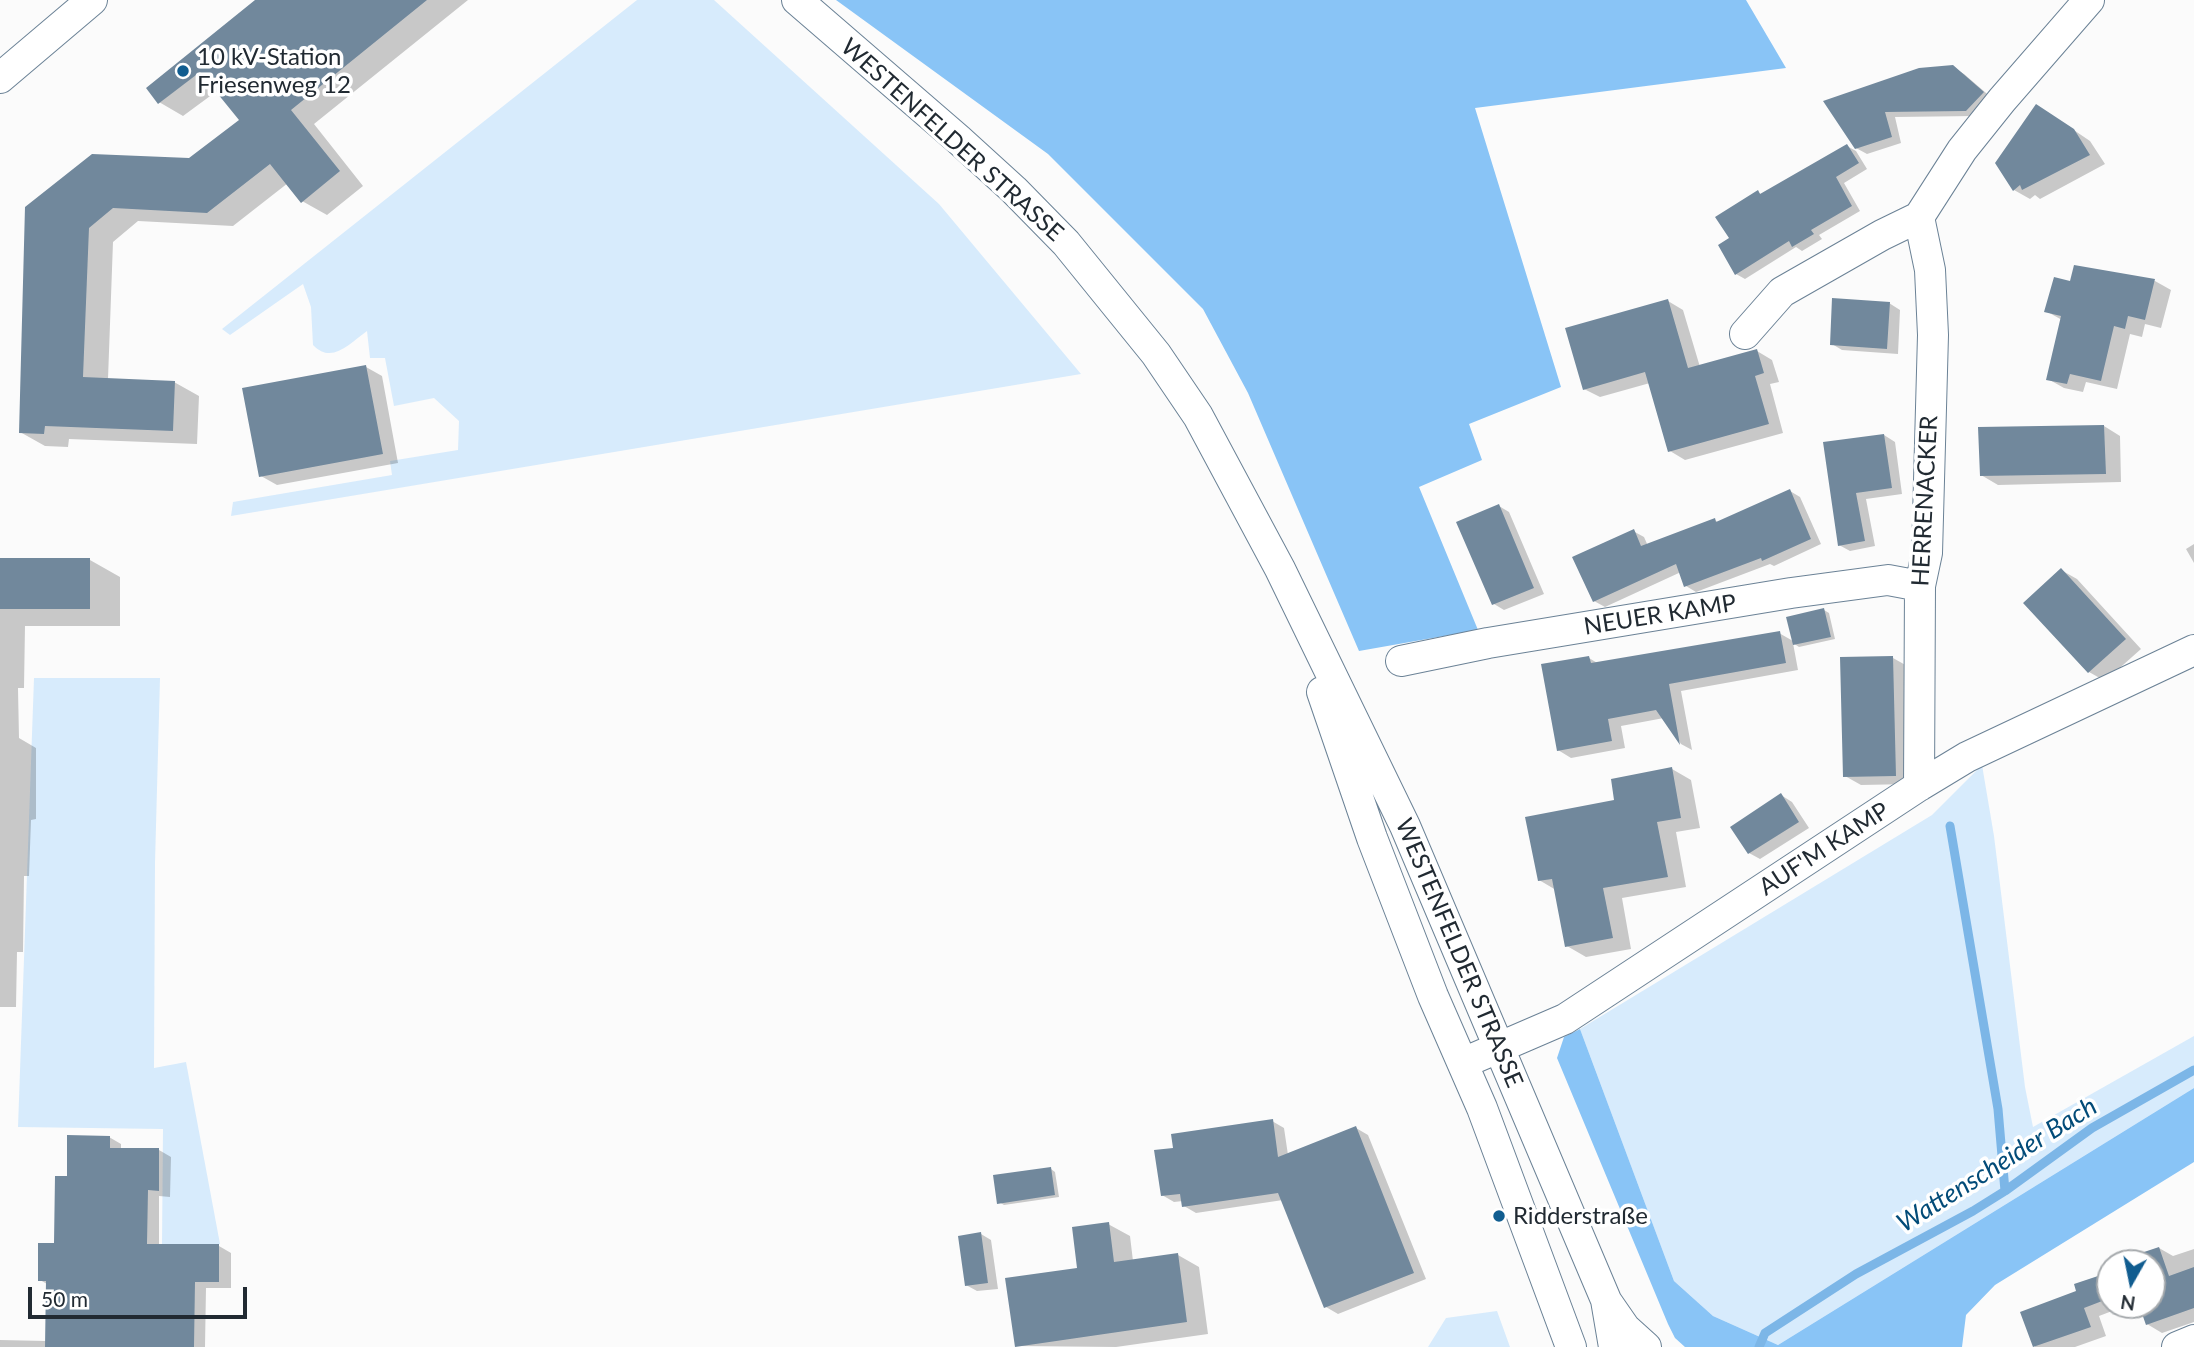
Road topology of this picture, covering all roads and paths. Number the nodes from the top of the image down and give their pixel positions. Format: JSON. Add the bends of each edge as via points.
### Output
{"nodes":[{"id":1,"x":92,"y":0,"type":"edge"},
{"id":2,"x":797,"y":0,"type":"edge"},
{"id":3,"x":2089,"y":0,"type":"edge"},
{"id":4,"x":0,"y":78,"type":"edge"},
{"id":5,"x":1919,"y":217,"type":"junction"},
{"id":6,"x":1745,"y":334,"type":"dead end"},
{"id":7,"x":1280,"y":569,"type":"junction"},
{"id":8,"x":1920,"y":586,"type":"junction"},
{"id":9,"x":2194,"y":650,"type":"edge"},
{"id":10,"x":1401,"y":661,"type":"dead end"},
{"id":11,"x":1919,"y":786,"type":"junction"},
{"id":12,"x":1499,"y":1048,"type":"junction"},
{"id":13,"x":1463,"y":1063,"type":"junction"},
{"id":14,"x":1606,"y":1300,"type":"junction"},
{"id":15,"x":2194,"y":1340,"type":"edge"},
{"id":16,"x":1571,"y":1347,"type":"edge"},
{"id":17,"x":1614,"y":1347,"type":"edge"},
{"id":18,"x":1646,"y":1347,"type":"edge"},
{"id":19,"x":2177,"y":1347,"type":"edge"}],
"edges":[{"from":1,"to":4,"type":"street"},
{"from":2,"to":7,"type":"street","name":"WESTENFELDER STRASSE","via":[[967,148],[1066,243],[1156,354],[1198,416]]},
{"from":3,"to":5,"type":"street","via":[[1970,140]]},
{"from":5,"to":6,"type":"street","via":[[1782,292]]},
{"from":5,"to":8,"type":"street","name":"HERRENACKER","via":[[1930,270],[1933,335],[1927,553]]},
{"from":7,"to":12,"type":"street","name":"WESTENFELDER STRASSE","via":[[1405,826]]},
{"from":7,"to":13,"type":"street","name":"WESTENFELDER STRASSE","via":[[1372,838]]},
{"from":8,"to":10,"type":"street","name":"NEUER KAMP","via":[[1888,580],[1791,593]]},
{"from":8,"to":11,"type":"street","name":"HERRENACKER"},
{"from":9,"to":11,"type":"street","name":"AUF'M KAMP","via":[[1967,757]]},
{"from":11,"to":12,"type":"street","name":"AUF'M KAMP","via":[[1565,1019]]},
{"from":12,"to":13,"type":"street","name":"AUF'M KAMP"},
{"from":12,"to":14,"type":"street","name":"WESTENFELDER STRASSE"},
{"from":13,"to":16,"type":"street","name":"WESTENFELDER STRASSE"},
{"from":14,"to":17,"type":"street","name":"WESTENFELDER STRASSE"},
{"from":14,"to":18,"type":"street","via":[[1625,1328]]},
{"from":15,"to":19,"type":"street"}]}
